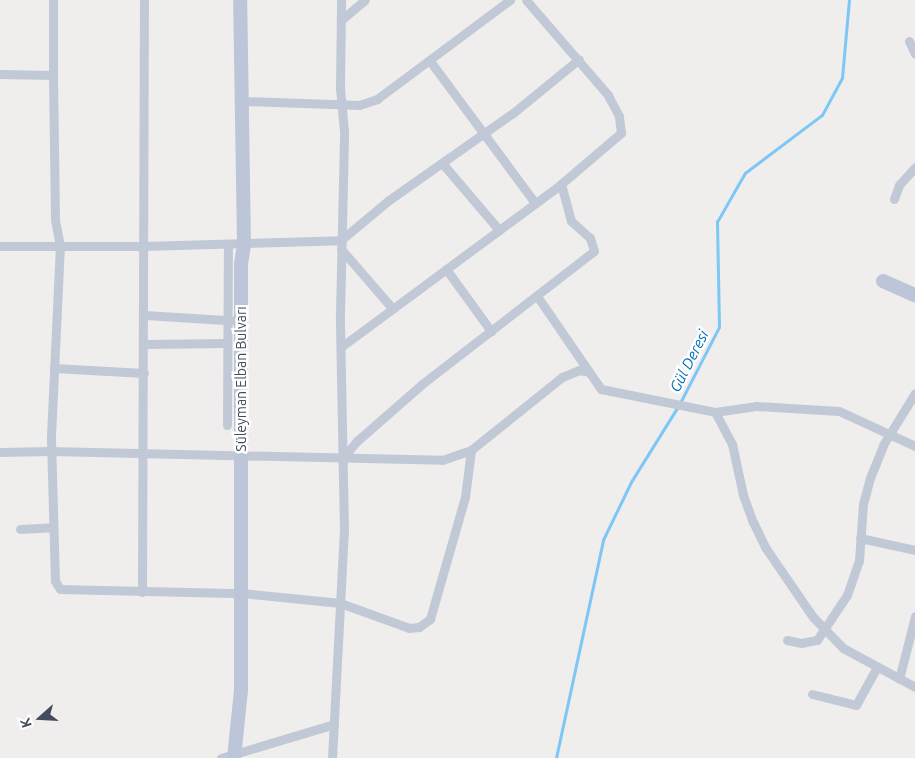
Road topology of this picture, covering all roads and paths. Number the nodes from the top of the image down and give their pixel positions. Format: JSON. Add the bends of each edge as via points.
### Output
{"nodes":[{"id":1,"x":53,"y":0,"type":"edge"},
{"id":2,"x":144,"y":0,"type":"edge"},
{"id":3,"x":240,"y":0,"type":"edge"},
{"id":4,"x":341,"y":0,"type":"edge"},
{"id":5,"x":365,"y":0,"type":"edge"},
{"id":6,"x":510,"y":0,"type":"edge"},
{"id":7,"x":526,"y":0,"type":"edge"},
{"id":8,"x":340,"y":20,"type":"junction"},
{"id":9,"x":909,"y":42,"type":"dead end"},
{"id":10,"x":915,"y":54,"type":"edge"},
{"id":11,"x":579,"y":59,"type":"junction"},
{"id":12,"x":430,"y":61,"type":"junction"},
{"id":13,"x":0,"y":74,"type":"edge"},
{"id":14,"x":53,"y":75,"type":"junction"},
{"id":15,"x":243,"y":101,"type":"junction"},
{"id":16,"x":341,"y":103,"type":"junction"},
{"id":17,"x":483,"y":134,"type":"junction"},
{"id":18,"x":442,"y":163,"type":"junction"},
{"id":19,"x":915,"y":168,"type":"edge"},
{"id":20,"x":561,"y":184,"type":"junction"},
{"id":21,"x":894,"y":199,"type":"dead end"},
{"id":22,"x":535,"y":203,"type":"junction"},
{"id":23,"x":499,"y":230,"type":"junction"},
{"id":24,"x":60,"y":245,"type":"junction"},
{"id":25,"x":228,"y":245,"type":"junction"},
{"id":26,"x":244,"y":245,"type":"junction"},
{"id":27,"x":341,"y":245,"type":"junction"},
{"id":28,"x":0,"y":246,"type":"edge"},
{"id":29,"x":144,"y":246,"type":"junction"},
{"id":30,"x":446,"y":269,"type":"junction"},
{"id":31,"x":883,"y":282,"type":"dead end"},
{"id":32,"x":915,"y":295,"type":"edge"},
{"id":33,"x":537,"y":296,"type":"junction"},
{"id":34,"x":393,"y":308,"type":"junction"},
{"id":35,"x":145,"y":315,"type":"junction"},
{"id":36,"x":226,"y":320,"type":"junction"},
{"id":37,"x":241,"y":321,"type":"junction"},
{"id":38,"x":491,"y":331,"type":"junction"},
{"id":39,"x":226,"y":343,"type":"junction"},
{"id":40,"x":144,"y":344,"type":"junction"},
{"id":41,"x":341,"y":347,"type":"junction"},
{"id":42,"x":54,"y":368,"type":"junction"},
{"id":43,"x":589,"y":372,"type":"junction"},
{"id":44,"x":144,"y":373,"type":"junction"},
{"id":45,"x":915,"y":393,"type":"edge"},
{"id":46,"x":715,"y":412,"type":"junction"},
{"id":47,"x":227,"y":425,"type":"dead end"},
{"id":48,"x":889,"y":434,"type":"junction"},
{"id":49,"x":915,"y":446,"type":"edge"},
{"id":50,"x":471,"y":450,"type":"junction"},
{"id":51,"x":51,"y":451,"type":"junction"},
{"id":52,"x":0,"y":452,"type":"edge"},
{"id":53,"x":143,"y":453,"type":"junction"},
{"id":54,"x":242,"y":454,"type":"junction"},
{"id":55,"x":343,"y":458,"type":"junction"},
{"id":56,"x":53,"y":528,"type":"junction"},
{"id":57,"x":20,"y":529,"type":"dead end"},
{"id":58,"x":860,"y":538,"type":"junction"},
{"id":59,"x":915,"y":550,"type":"edge"},
{"id":60,"x":142,"y":592,"type":"junction"},
{"id":61,"x":242,"y":593,"type":"junction"},
{"id":62,"x":340,"y":603,"type":"junction"},
{"id":63,"x":915,"y":616,"type":"edge"},
{"id":64,"x":825,"y":630,"type":"junction"},
{"id":65,"x":787,"y":640,"type":"dead end"},
{"id":66,"x":877,"y":667,"type":"junction"},
{"id":67,"x":899,"y":679,"type":"junction"},
{"id":68,"x":915,"y":687,"type":"edge"},
{"id":69,"x":812,"y":694,"type":"dead end"},
{"id":70,"x":334,"y":724,"type":"junction"},
{"id":71,"x":230,"y":756,"type":"edge"},
{"id":72,"x":332,"y":758,"type":"edge"}],
"edges":[{"from":1,"to":14,"type":"street"},
{"from":2,"to":29,"type":"street"},
{"from":3,"to":15,"type":"street","name":"Süleyman Elban Bulvarı"},
{"from":4,"to":8,"type":"street"},
{"from":5,"to":8,"type":"street"},
{"from":6,"to":12,"type":"street"},
{"from":7,"to":11,"type":"street"},
{"from":8,"to":16,"type":"street"},
{"from":9,"to":10,"type":"street"},
{"from":11,"to":17,"type":"street"},
{"from":11,"to":20,"type":"street","via":[[608,95],[622,125],[621,133]]},
{"from":12,"to":16,"type":"street","via":[[377,99],[359,105]]},
{"from":12,"to":17,"type":"street"},
{"from":13,"to":14,"type":"street"},
{"from":14,"to":24,"type":"street","via":[[55,220]]},
{"from":15,"to":16,"type":"street"},
{"from":15,"to":26,"type":"street","name":"Süleyman Elban Bulvarı"},
{"from":16,"to":27,"type":"street","via":[[344,131]]},
{"from":17,"to":18,"type":"street"},
{"from":17,"to":22,"type":"street"},
{"from":18,"to":23,"type":"street"},
{"from":18,"to":27,"type":"street","via":[[389,200]]},
{"from":19,"to":21,"type":"street","via":[[899,185]]},
{"from":20,"to":22,"type":"street"},
{"from":20,"to":33,"type":"street","via":[[571,221],[592,241],[594,251]]},
{"from":22,"to":23,"type":"street"},
{"from":23,"to":30,"type":"street"},
{"from":24,"to":28,"type":"street"},
{"from":24,"to":29,"type":"street"},
{"from":24,"to":42,"type":"street"},
{"from":25,"to":26,"type":"street"},
{"from":25,"to":29,"type":"street"},
{"from":25,"to":36,"type":"street"},
{"from":26,"to":27,"type":"street"},
{"from":26,"to":37,"type":"street","name":"Süleyman Elban Bulvarı"},
{"from":27,"to":34,"type":"street"},
{"from":27,"to":41,"type":"street"},
{"from":29,"to":35,"type":"street"},
{"from":30,"to":34,"type":"street"},
{"from":30,"to":38,"type":"street"},
{"from":31,"to":32,"type":"street"},
{"from":33,"to":38,"type":"street"},
{"from":33,"to":43,"type":"street"},
{"from":34,"to":41,"type":"street"},
{"from":35,"to":36,"type":"street"},
{"from":35,"to":40,"type":"street"},
{"from":36,"to":37,"type":"street"},
{"from":36,"to":39,"type":"street"},
{"from":37,"to":54,"type":"street","name":"Süleyman Elban Bulvarı"},
{"from":38,"to":55,"type":"street","via":[[422,384],[357,441]]},
{"from":39,"to":40,"type":"street"},
{"from":39,"to":47,"type":"street"},
{"from":40,"to":44,"type":"street"},
{"from":41,"to":55,"type":"street"},
{"from":42,"to":44,"type":"street"},
{"from":42,"to":51,"type":"street"},
{"from":43,"to":46,"type":"street","via":[[601,389]]},
{"from":43,"to":50,"type":"street","via":[[579,370],[562,377]]},
{"from":44,"to":53,"type":"street"},
{"from":45,"to":48,"type":"street"},
{"from":46,"to":48,"type":"street","via":[[756,406],[838,412]]},
{"from":46,"to":64,"type":"street","via":[[732,444],[742,495],[753,522],[784,577]]},
{"from":48,"to":49,"type":"street"},
{"from":48,"to":58,"type":"street","via":[[870,478],[863,504]]},
{"from":50,"to":55,"type":"street","via":[[442,460]]},
{"from":50,"to":62,"type":"street","via":[[465,497],[430,619],[419,627],[409,628]]},
{"from":51,"to":52,"type":"street"},
{"from":51,"to":53,"type":"street"},
{"from":51,"to":56,"type":"street"},
{"from":53,"to":54,"type":"street"},
{"from":53,"to":60,"type":"street"},
{"from":54,"to":55,"type":"street"},
{"from":54,"to":61,"type":"street","name":"Süleyman Elban Bulvarı"},
{"from":55,"to":62,"type":"street"},
{"from":56,"to":57,"type":"street"},
{"from":56,"to":60,"type":"street","via":[[55,582],[60,589]]},
{"from":58,"to":59,"type":"street"},
{"from":58,"to":64,"type":"street","via":[[859,561],[852,583]]},
{"from":60,"to":61,"type":"street"},
{"from":61,"to":62,"type":"street"},
{"from":61,"to":71,"type":"street","name":"Süleyman Elban Bulvarı","via":[[241,690]]},
{"from":62,"to":70,"type":"street"},
{"from":63,"to":67,"type":"street"},
{"from":64,"to":65,"type":"street","via":[[810,643]]},
{"from":64,"to":66,"type":"street","via":[[843,648]]},
{"from":66,"to":67,"type":"street"},
{"from":66,"to":69,"type":"street","via":[[856,705]]},
{"from":67,"to":68,"type":"street"},
{"from":70,"to":71,"type":"street"},
{"from":70,"to":72,"type":"street"}]}
